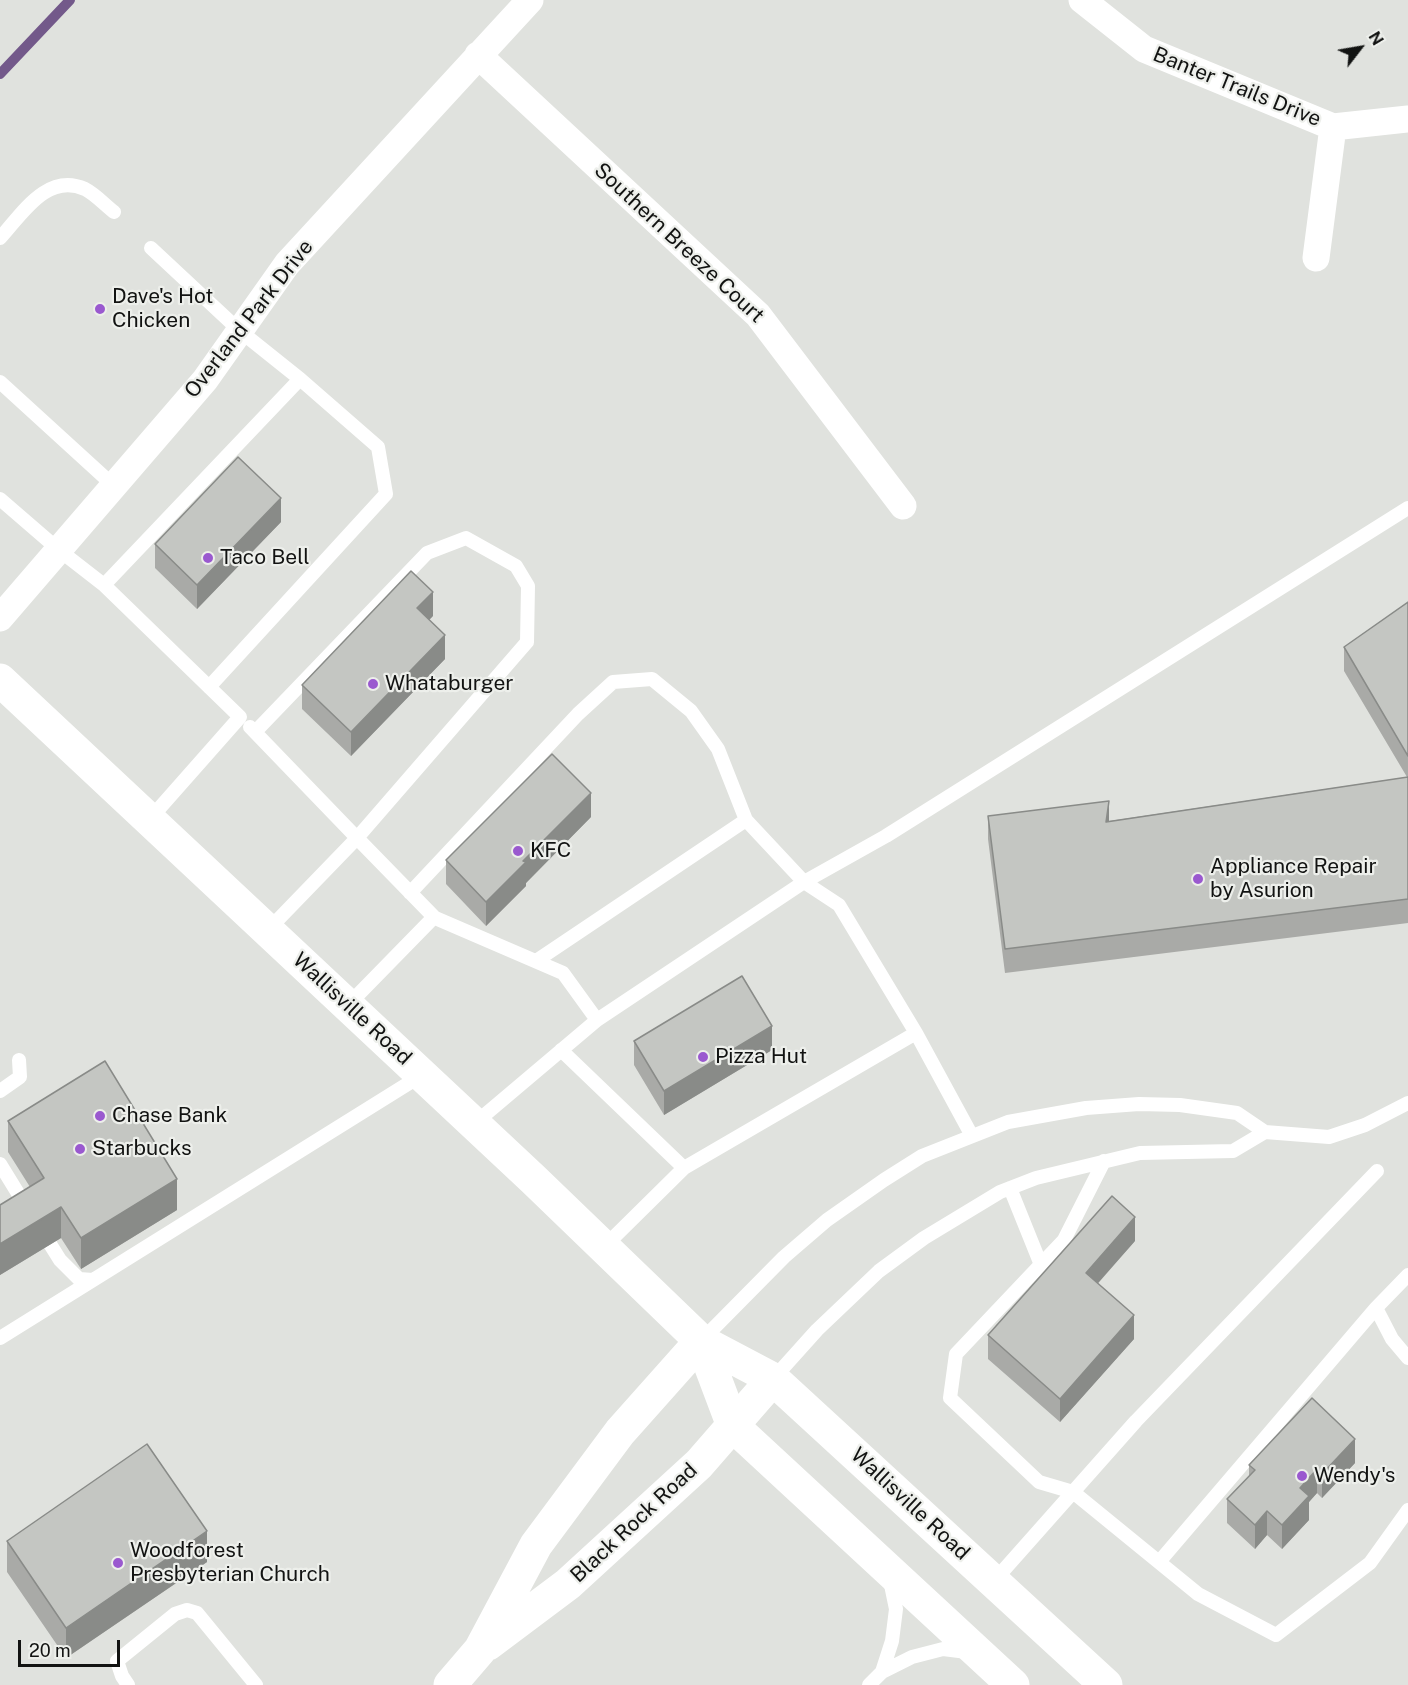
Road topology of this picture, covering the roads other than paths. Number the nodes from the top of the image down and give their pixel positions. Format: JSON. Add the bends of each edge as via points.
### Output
{"nodes":[{"id":1,"x":530,"y":0,"type":"edge"},
{"id":2,"x":1082,"y":0,"type":"edge"},
{"id":3,"x":478,"y":55,"type":"junction"},
{"id":4,"x":1408,"y":119,"type":"edge"},
{"id":5,"x":1333,"y":127,"type":"junction"},
{"id":6,"x":114,"y":212,"type":"dead end"},
{"id":7,"x":0,"y":238,"type":"edge"},
{"id":8,"x":151,"y":248,"type":"dead end"},
{"id":9,"x":1316,"y":258,"type":"dead end"},
{"id":10,"x":240,"y":331,"type":"junction"},
{"id":11,"x":300,"y":379,"type":"junction"},
{"id":12,"x":0,"y":382,"type":"edge"},
{"id":13,"x":114,"y":486,"type":"junction"},
{"id":14,"x":0,"y":500,"type":"edge"},
{"id":15,"x":903,"y":506,"type":"dead end"},
{"id":16,"x":1408,"y":508,"type":"edge"},
{"id":17,"x":59,"y":550,"type":"junction"},
{"id":18,"x":105,"y":585,"type":"junction"},
{"id":19,"x":0,"y":618,"type":"edge"},
{"id":20,"x":0,"y":680,"type":"edge"},
{"id":21,"x":209,"y":687,"type":"junction"},
{"id":22,"x":240,"y":717,"type":"junction"},
{"id":23,"x":255,"y":732,"type":"junction"},
{"id":24,"x":149,"y":820,"type":"junction"},
{"id":25,"x":746,"y":820,"type":"junction"},
{"id":26,"x":357,"y":838,"type":"junction"},
{"id":27,"x":804,"y":882,"type":"junction"},
{"id":28,"x":410,"y":893,"type":"junction"},
{"id":29,"x":433,"y":917,"type":"junction"},
{"id":30,"x":268,"y":930,"type":"junction"},
{"id":31,"x":536,"y":961,"type":"junction"},
{"id":32,"x":348,"y":1005,"type":"junction"},
{"id":33,"x":597,"y":1020,"type":"junction"},
{"id":34,"x":916,"y":1033,"type":"junction"},
{"id":35,"x":561,"y":1050,"type":"junction"},
{"id":36,"x":19,"y":1060,"type":"dead end"},
{"id":37,"x":422,"y":1075,"type":"junction"},
{"id":38,"x":0,"y":1091,"type":"edge"},
{"id":39,"x":1408,"y":1103,"type":"edge"},
{"id":40,"x":474,"y":1124,"type":"junction"},
{"id":41,"x":1264,"y":1132,"type":"junction"},
{"id":42,"x":972,"y":1136,"type":"junction"},
{"id":43,"x":1104,"y":1161,"type":"junction"},
{"id":44,"x":0,"y":1164,"type":"edge"},
{"id":45,"x":684,"y":1168,"type":"junction"},
{"id":46,"x":1377,"y":1172,"type":"dead end"},
{"id":47,"x":1010,"y":1188,"type":"junction"},
{"id":48,"x":33,"y":1216,"type":"edge"},
{"id":49,"x":50,"y":1244,"type":"edge"},
{"id":50,"x":604,"y":1247,"type":"junction"},
{"id":51,"x":1041,"y":1265,"type":"junction"},
{"id":52,"x":1408,"y":1275,"type":"edge"},
{"id":53,"x":93,"y":1280,"type":"junction"},
{"id":54,"x":1376,"y":1308,"type":"junction"},
{"id":55,"x":0,"y":1338,"type":"edge"},
{"id":56,"x":701,"y":1341,"type":"junction"},
{"id":57,"x":1408,"y":1358,"type":"edge"},
{"id":58,"x":773,"y":1379,"type":"junction"},
{"id":59,"x":733,"y":1426,"type":"junction"},
{"id":60,"x":1074,"y":1492,"type":"junction"},
{"id":61,"x":1408,"y":1510,"type":"edge"},
{"id":62,"x":1159,"y":1562,"type":"junction"},
{"id":63,"x":887,"y":1568,"type":"junction"},
{"id":64,"x":993,"y":1581,"type":"junction"},
{"id":65,"x":480,"y":1650,"type":"junction"},
{"id":66,"x":978,"y":1653,"type":"junction"},
{"id":67,"x":882,"y":1672,"type":"junction"},
{"id":68,"x":128,"y":1685,"type":"edge"},
{"id":69,"x":256,"y":1685,"type":"edge"},
{"id":70,"x":450,"y":1685,"type":"edge"},
{"id":71,"x":869,"y":1685,"type":"edge"},
{"id":72,"x":1013,"y":1685,"type":"edge"},
{"id":73,"x":1106,"y":1685,"type":"edge"}],
"edges":[{"from":1,"to":3,"type":"street","name":"Overland Park Drive"},
{"from":2,"to":5,"type":"street","name":"Banter Trails Drive","via":[[1143,49]]},
{"from":3,"to":10,"type":"street","name":"Overland Park Drive","via":[[287,264]]},
{"from":3,"to":15,"type":"street","name":"Southern Breeze Court","via":[[758,315]]},
{"from":4,"to":5,"type":"street","name":"Banter Trails Drive"},
{"from":5,"to":9,"type":"street"},
{"from":6,"to":7,"type":"lane","via":[[85,189],[60,184],[43,192]]},
{"from":8,"to":10,"type":"lane"},
{"from":10,"to":11,"type":"lane"},
{"from":10,"to":13,"type":"street","name":"Overland Park Drive","via":[[205,380]]},
{"from":11,"to":18,"type":"lane"},
{"from":11,"to":21,"type":"lane","via":[[378,447],[386,494]]},
{"from":12,"to":13,"type":"lane"},
{"from":13,"to":17,"type":"street","name":"Overland Park Drive"},
{"from":14,"to":17,"type":"lane"},
{"from":16,"to":27,"type":"lane","via":[[886,836]]},
{"from":17,"to":18,"type":"lane"},
{"from":17,"to":19,"type":"street","name":"Overland Park Drive"},
{"from":18,"to":21,"type":"lane"},
{"from":20,"to":24,"type":"main road","name":"Wallisville Road"},
{"from":21,"to":22,"type":"lane"},
{"from":22,"to":23,"type":"lane"},
{"from":22,"to":24,"type":"lane"},
{"from":23,"to":26,"type":"lane"},
{"from":23,"to":26,"type":"lane","via":[[427,553],[466,537],[516,567],[528,586],[527,642]]},
{"from":24,"to":30,"type":"main road","name":"Wallisville Road"},
{"from":25,"to":27,"type":"lane"},
{"from":25,"to":28,"type":"lane","via":[[718,749],[691,711],[652,679],[613,682],[578,714]]},
{"from":25,"to":31,"type":"lane"},
{"from":26,"to":28,"type":"lane"},
{"from":26,"to":30,"type":"lane"},
{"from":27,"to":33,"type":"lane"},
{"from":27,"to":34,"type":"lane","via":[[839,905]]},
{"from":28,"to":29,"type":"lane"},
{"from":29,"to":31,"type":"lane"},
{"from":29,"to":32,"type":"lane"},
{"from":30,"to":32,"type":"main road","name":"Wallisville Road"},
{"from":31,"to":33,"type":"lane","via":[[563,973]]},
{"from":32,"to":37,"type":"main road","name":"Wallisville Road"},
{"from":33,"to":35,"type":"lane"},
{"from":34,"to":42,"type":"lane"},
{"from":34,"to":45,"type":"lane"},
{"from":35,"to":40,"type":"lane"},
{"from":35,"to":45,"type":"lane"},
{"from":36,"to":38,"type":"lane","via":[[20,1077]]},
{"from":37,"to":40,"type":"main road","name":"Wallisville Road"},
{"from":37,"to":53,"type":"lane"},
{"from":39,"to":41,"type":"lane","via":[[1365,1125],[1329,1137]]},
{"from":40,"to":50,"type":"main road","name":"Wallisville Road"},
{"from":41,"to":42,"type":"lane","via":[[1238,1113],[1139,1104],[1035,1116]]},
{"from":41,"to":43,"type":"lane","via":[[1233,1151],[1140,1153]]},
{"from":42,"to":56,"type":"lane","via":[[922,1156],[827,1220],[784,1257]]},
{"from":43,"to":47,"type":"lane"},
{"from":43,"to":51,"type":"lane","via":[[1064,1240]]},
{"from":44,"to":48,"type":"lane"},
{"from":45,"to":50,"type":"lane"},
{"from":46,"to":60,"type":"lane","via":[[1136,1421]]},
{"from":47,"to":51,"type":"lane"},
{"from":47,"to":58,"type":"lane","via":[[957,1216],[879,1271]]},
{"from":49,"to":53,"type":"lane","via":[[79,1279]]},
{"from":50,"to":56,"type":"main road","name":"Wallisville Road"},
{"from":51,"to":60,"type":"lane","via":[[956,1354],[950,1398],[1039,1482]]},
{"from":52,"to":54,"type":"lane"},
{"from":53,"to":55,"type":"lane"},
{"from":54,"to":57,"type":"lane","via":[[1392,1339]]},
{"from":54,"to":62,"type":"lane"},
{"from":56,"to":58,"type":"main road","name":"Wallisville Road"},
{"from":56,"to":59,"type":"main road","name":"Wallisville Road"},
{"from":56,"to":65,"type":"main road","name":"Black Rock Road","via":[[620,1432],[536,1545]]},
{"from":58,"to":59,"type":"main road","name":"Black Rock Road"},
{"from":58,"to":64,"type":"main road","name":"Wallisville Road"},
{"from":59,"to":63,"type":"main road","name":"Wallisville Road"},
{"from":59,"to":65,"type":"main road","name":"Black Rock Road","via":[[699,1464],[568,1584]]},
{"from":60,"to":62,"type":"lane"},
{"from":60,"to":64,"type":"lane"},
{"from":61,"to":62,"type":"lane","via":[[1370,1563],[1276,1635],[1198,1594]]},
{"from":63,"to":66,"type":"main road","name":"Wallisville Road"},
{"from":63,"to":67,"type":"lane","via":[[896,1609],[892,1641]]},
{"from":64,"to":73,"type":"main road","name":"Wallisville Road"},
{"from":65,"to":70,"type":"main road","name":"Black Rock Road"},
{"from":66,"to":67,"type":"lane","via":[[943,1648]]},
{"from":66,"to":72,"type":"main road","name":"Wallisville Road"},
{"from":67,"to":71,"type":"lane"},
{"from":68,"to":69,"type":"lane","via":[[117,1661],[175,1614],[187,1610],[197,1613]]}]}
